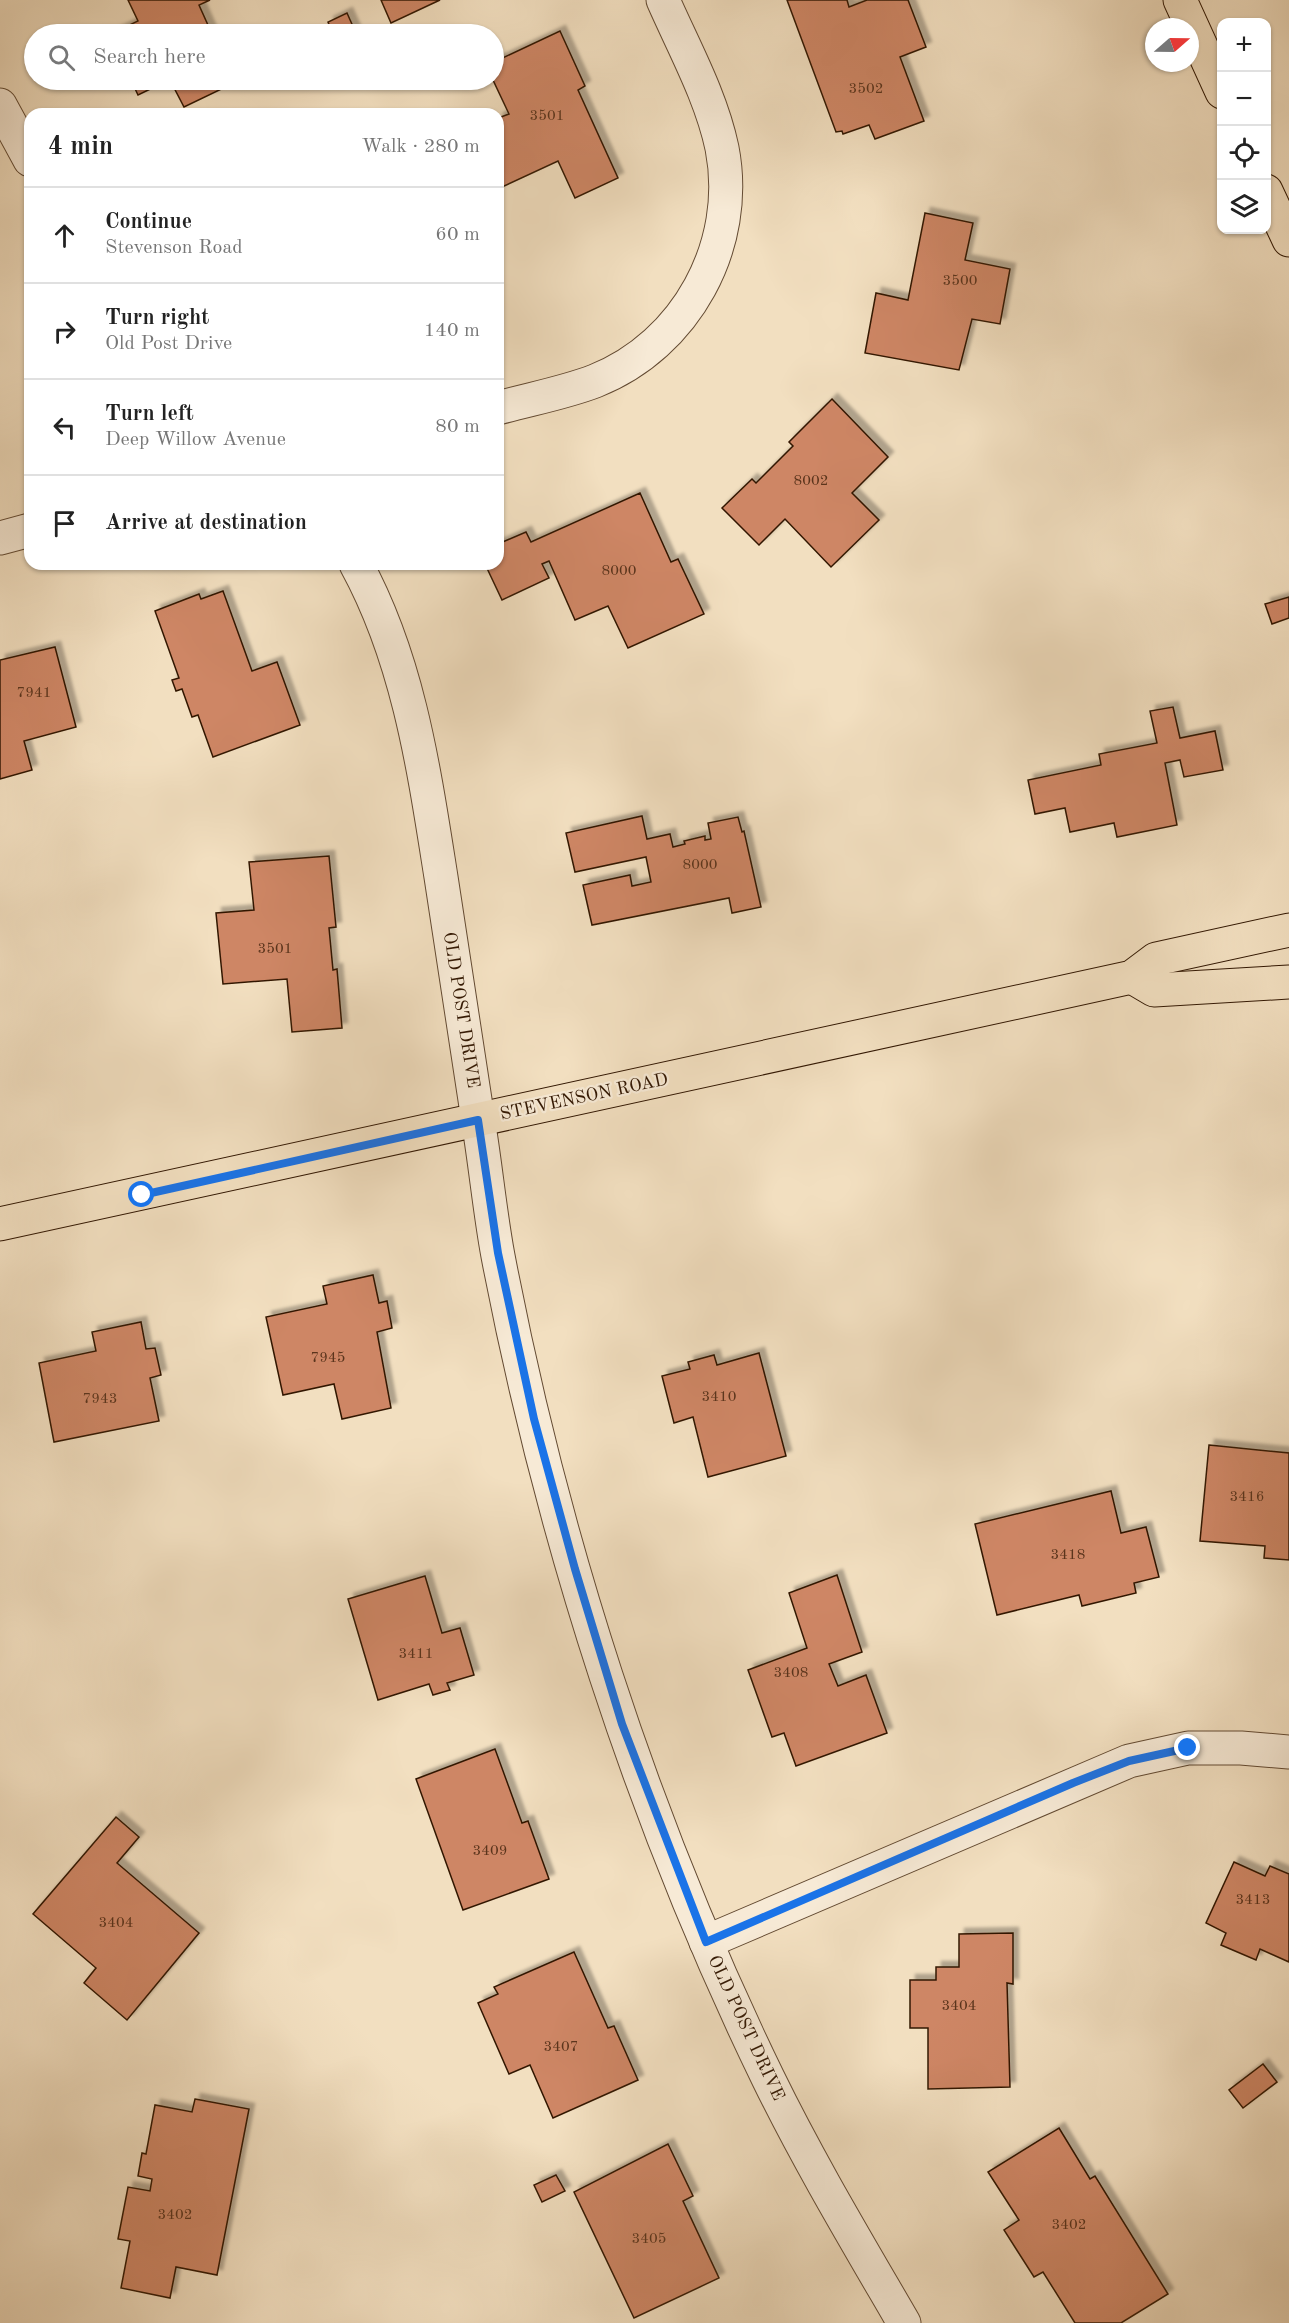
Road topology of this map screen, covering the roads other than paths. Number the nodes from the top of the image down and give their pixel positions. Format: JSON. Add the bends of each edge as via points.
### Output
{"nodes":[{"id":1,"x":663,"y":0,"type":"edge"},
{"id":2,"x":1180,"y":0,"type":"edge"},
{"id":3,"x":1217,"y":83,"type":"edge"},
{"id":4,"x":0,"y":105,"type":"edge"},
{"id":5,"x":24,"y":149,"type":"edge"},
{"id":6,"x":1271,"y":202,"type":"edge"},
{"id":7,"x":1289,"y":240,"type":"edge"},
{"id":8,"x":504,"y":406,"type":"edge"},
{"id":9,"x":24,"y":532,"type":"edge"},
{"id":10,"x":0,"y":538,"type":"edge"},
{"id":11,"x":359,"y":570,"type":"edge"},
{"id":12,"x":1289,"y":930,"type":"edge"},
{"id":13,"x":1132,"y":977,"type":"junction"},
{"id":14,"x":1289,"y":982,"type":"edge"},
{"id":15,"x":478,"y":1120,"type":"junction"},
{"id":16,"x":0,"y":1224,"type":"edge"},
{"id":17,"x":1289,"y":1752,"type":"edge"},
{"id":18,"x":706,"y":1942,"type":"junction"},
{"id":19,"x":904,"y":2323,"type":"edge"}],
"edges":[{"from":1,"to":8,"type":"street","via":[[707,98],[722,149],[725,187],[720,237],[704,284],[681,319],[640,357],[595,381]]},
{"from":2,"to":3,"type":"main road"},
{"from":4,"to":5,"type":"street"},
{"from":6,"to":7,"type":"main road"},
{"from":9,"to":10,"type":"street"},
{"from":11,"to":15,"type":"street","name":"OLD POST DRIVE","via":[[401,668],[423,764]]},
{"from":12,"to":13,"type":"main road","name":"STEVENSON ROAD","via":[[1156,958]]},
{"from":13,"to":14,"type":"main road","via":[[1154,990]]},
{"from":13,"to":15,"type":"main road","name":"STEVENSON ROAD"},
{"from":15,"to":16,"type":"main road","name":"STEVENSON ROAD"},
{"from":15,"to":18,"type":"street","name":"OLD POST DRIVE","via":[[498,1253],[534,1419],[575,1569],[622,1724]]},
{"from":17,"to":18,"type":"street","via":[[1188,1748],[1129,1761]]},
{"from":18,"to":19,"type":"street","name":"OLD POST DRIVE","via":[[768,2079],[830,2197]]}]}
